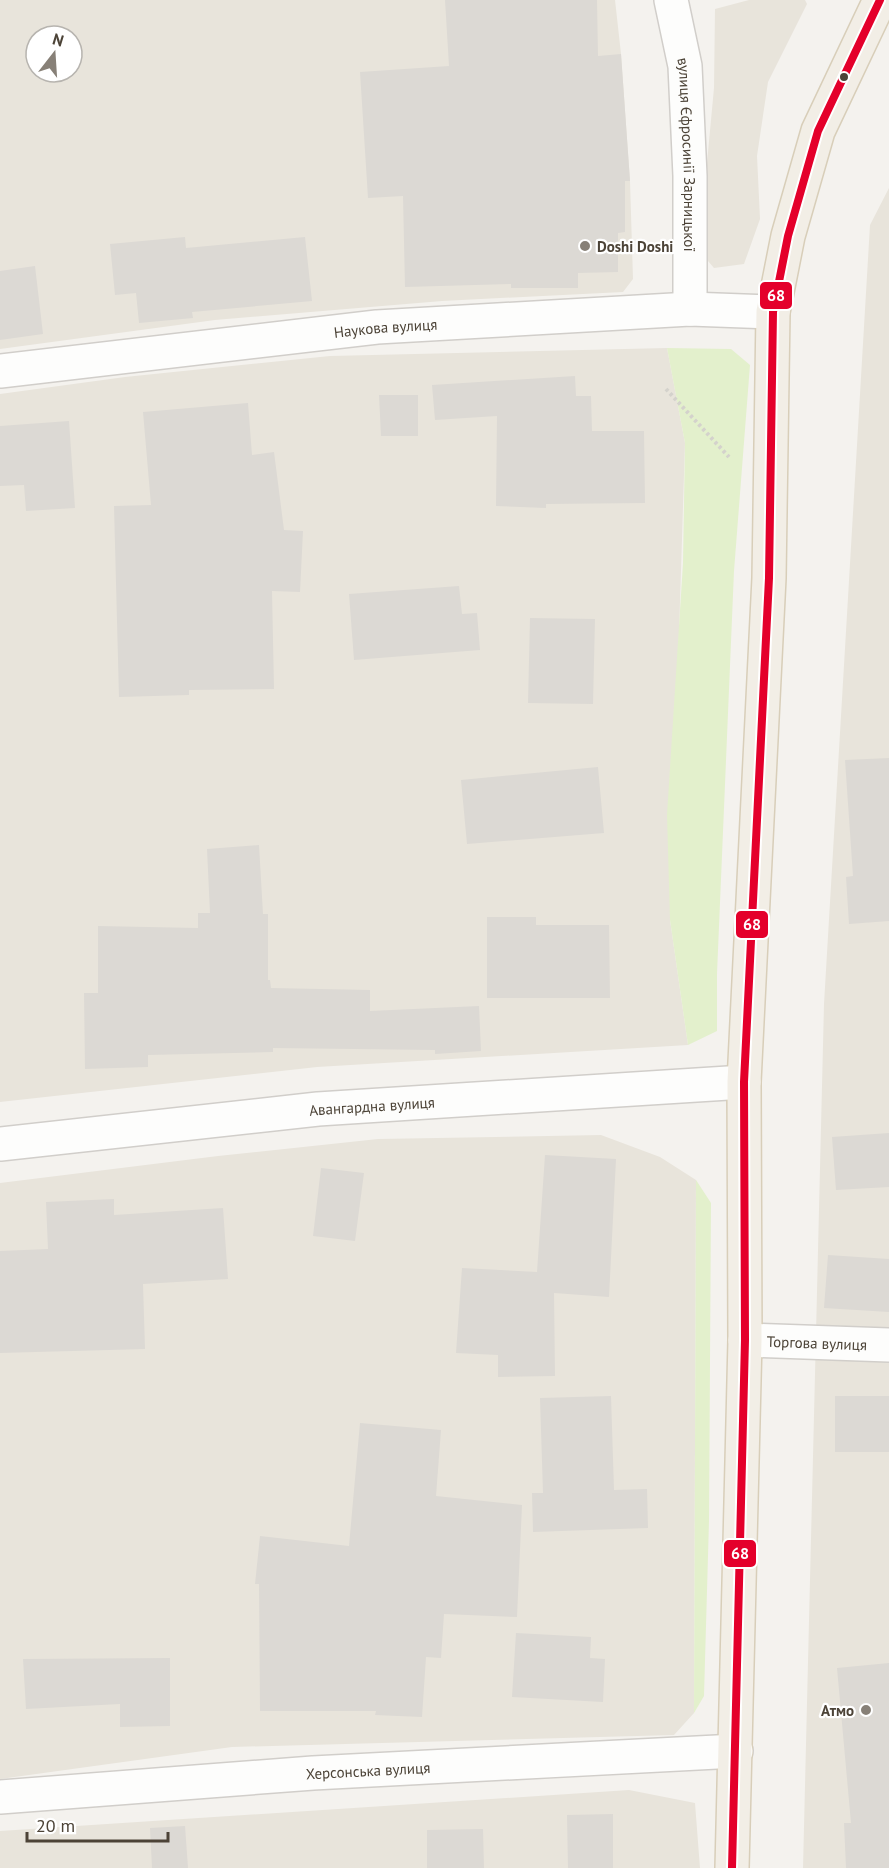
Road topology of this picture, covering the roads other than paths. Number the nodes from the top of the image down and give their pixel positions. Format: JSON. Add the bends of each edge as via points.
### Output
{"nodes":[{"id":1,"x":671,"y":0,"type":"edge"},
{"id":2,"x":880,"y":0,"type":"edge"},
{"id":3,"x":690,"y":309,"type":"junction"},
{"id":4,"x":773,"y":312,"type":"junction"},
{"id":5,"x":0,"y":371,"type":"edge"},
{"id":6,"x":744,"y":1082,"type":"junction"},
{"id":7,"x":0,"y":1144,"type":"edge"},
{"id":8,"x":745,"y":1340,"type":"junction"},
{"id":9,"x":889,"y":1345,"type":"edge"},
{"id":10,"x":736,"y":1751,"type":"junction"},
{"id":11,"x":0,"y":1797,"type":"edge"},
{"id":12,"x":732,"y":1868,"type":"edge"}],
"edges":[{"from":1,"to":3,"type":"street","name":"вулиця Єфросинії Зарницької","via":[[685,66]]},
{"from":2,"to":4,"type":"main road","via":[[818,131],[788,236]]},
{"from":3,"to":4,"type":"street","name":"Наукова вулиця"},
{"from":3,"to":5,"type":"street","name":"Наукова вулиця","via":[[377,327]]},
{"from":4,"to":6,"type":"main road","via":[[769,578]]},
{"from":6,"to":7,"type":"street","name":"Авангардна вулиця","via":[[318,1109]]},
{"from":6,"to":8,"type":"main road"},
{"from":8,"to":9,"type":"street","name":"Торгова вулиця"},
{"from":8,"to":10,"type":"main road"},
{"from":10,"to":11,"type":"street","name":"Херсонська вулиця","via":[[314,1773]]},
{"from":10,"to":12,"type":"main road"}]}
